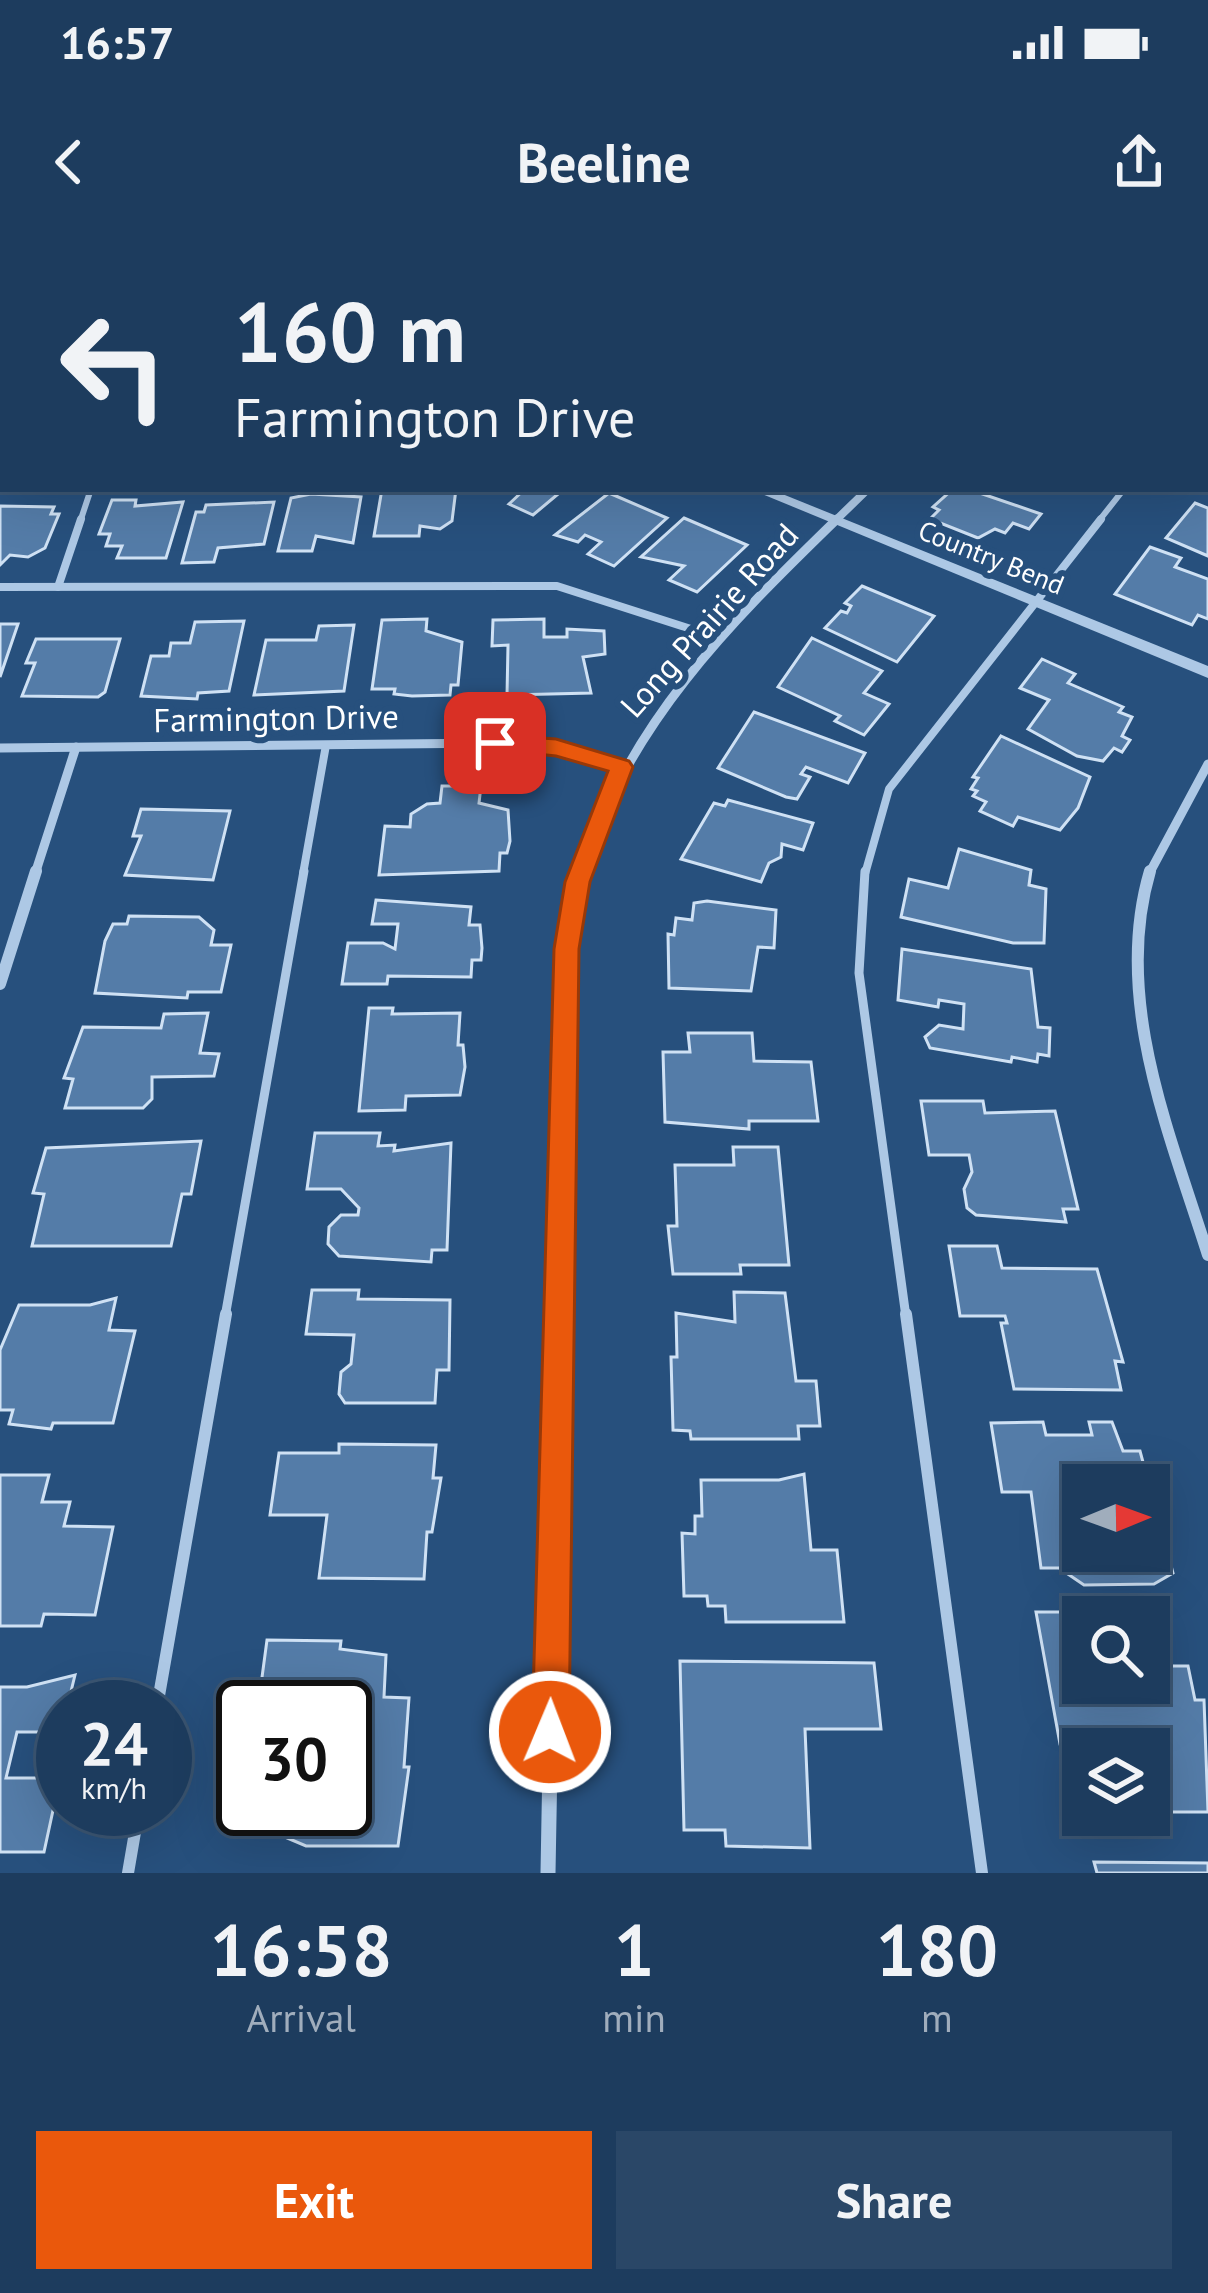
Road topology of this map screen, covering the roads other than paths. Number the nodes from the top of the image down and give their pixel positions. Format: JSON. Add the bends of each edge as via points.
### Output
{"nodes":[{"id":1,"x":91,"y":492,"type":"edge"},
{"id":2,"x":764,"y":492,"type":"edge"},
{"id":3,"x":865,"y":492,"type":"edge"},
{"id":4,"x":1122,"y":492,"type":"edge"},
{"id":5,"x":836,"y":521,"type":"junction"},
{"id":6,"x":0,"y":587,"type":"edge"},
{"id":7,"x":58,"y":587,"type":"junction"},
{"id":8,"x":1034,"y":601,"type":"junction"},
{"id":9,"x":719,"y":638,"type":"junction"},
{"id":10,"x":1208,"y":672,"type":"edge"},
{"id":11,"x":326,"y":745,"type":"junction"},
{"id":12,"x":76,"y":747,"type":"junction"},
{"id":13,"x":0,"y":748,"type":"edge"},
{"id":14,"x":1208,"y":764,"type":"edge"},
{"id":15,"x":621,"y":767,"type":"junction"},
{"id":16,"x":0,"y":984,"type":"edge"},
{"id":17,"x":1208,"y":1255,"type":"edge"},
{"id":18,"x":162,"y":1680,"type":"edge"},
{"id":19,"x":134,"y":1836,"type":"edge"},
{"id":20,"x":128,"y":1873,"type":"edge"},
{"id":21,"x":548,"y":1873,"type":"edge"},
{"id":22,"x":982,"y":1873,"type":"edge"}],
"edges":[{"from":1,"to":7,"type":"lane"},
{"from":2,"to":5,"type":"street","name":"Country Bend"},
{"from":3,"to":5,"type":"street","name":"Long Prairie Road"},
{"from":4,"to":8,"type":"lane"},
{"from":5,"to":8,"type":"street","name":"Country Bend"},
{"from":5,"to":9,"type":"street","name":"Long Prairie Road"},
{"from":6,"to":7,"type":"lane"},
{"from":7,"to":9,"type":"lane","via":[[557,586]]},
{"from":8,"to":10,"type":"street","name":"Country Bend"},
{"from":8,"to":22,"type":"lane","via":[[889,789],[864,876],[859,973]]},
{"from":9,"to":15,"type":"street","name":"Long Prairie Road","via":[[652,714]]},
{"from":11,"to":12,"type":"street","name":"Farmington Drive"},
{"from":11,"to":15,"type":"street","name":"Farmington Drive","via":[[556,748]]},
{"from":11,"to":18,"type":"lane"},
{"from":12,"to":13,"type":"street","name":"Farmington Drive"},
{"from":12,"to":16,"type":"street"},
{"from":14,"to":17,"type":"street","via":[[1148,878],[1137,965],[1146,1044]]},
{"from":15,"to":21,"type":"street","name":"Long Prairie Road","via":[[578,882],[566,949]]},
{"from":19,"to":20,"type":"lane"}]}
